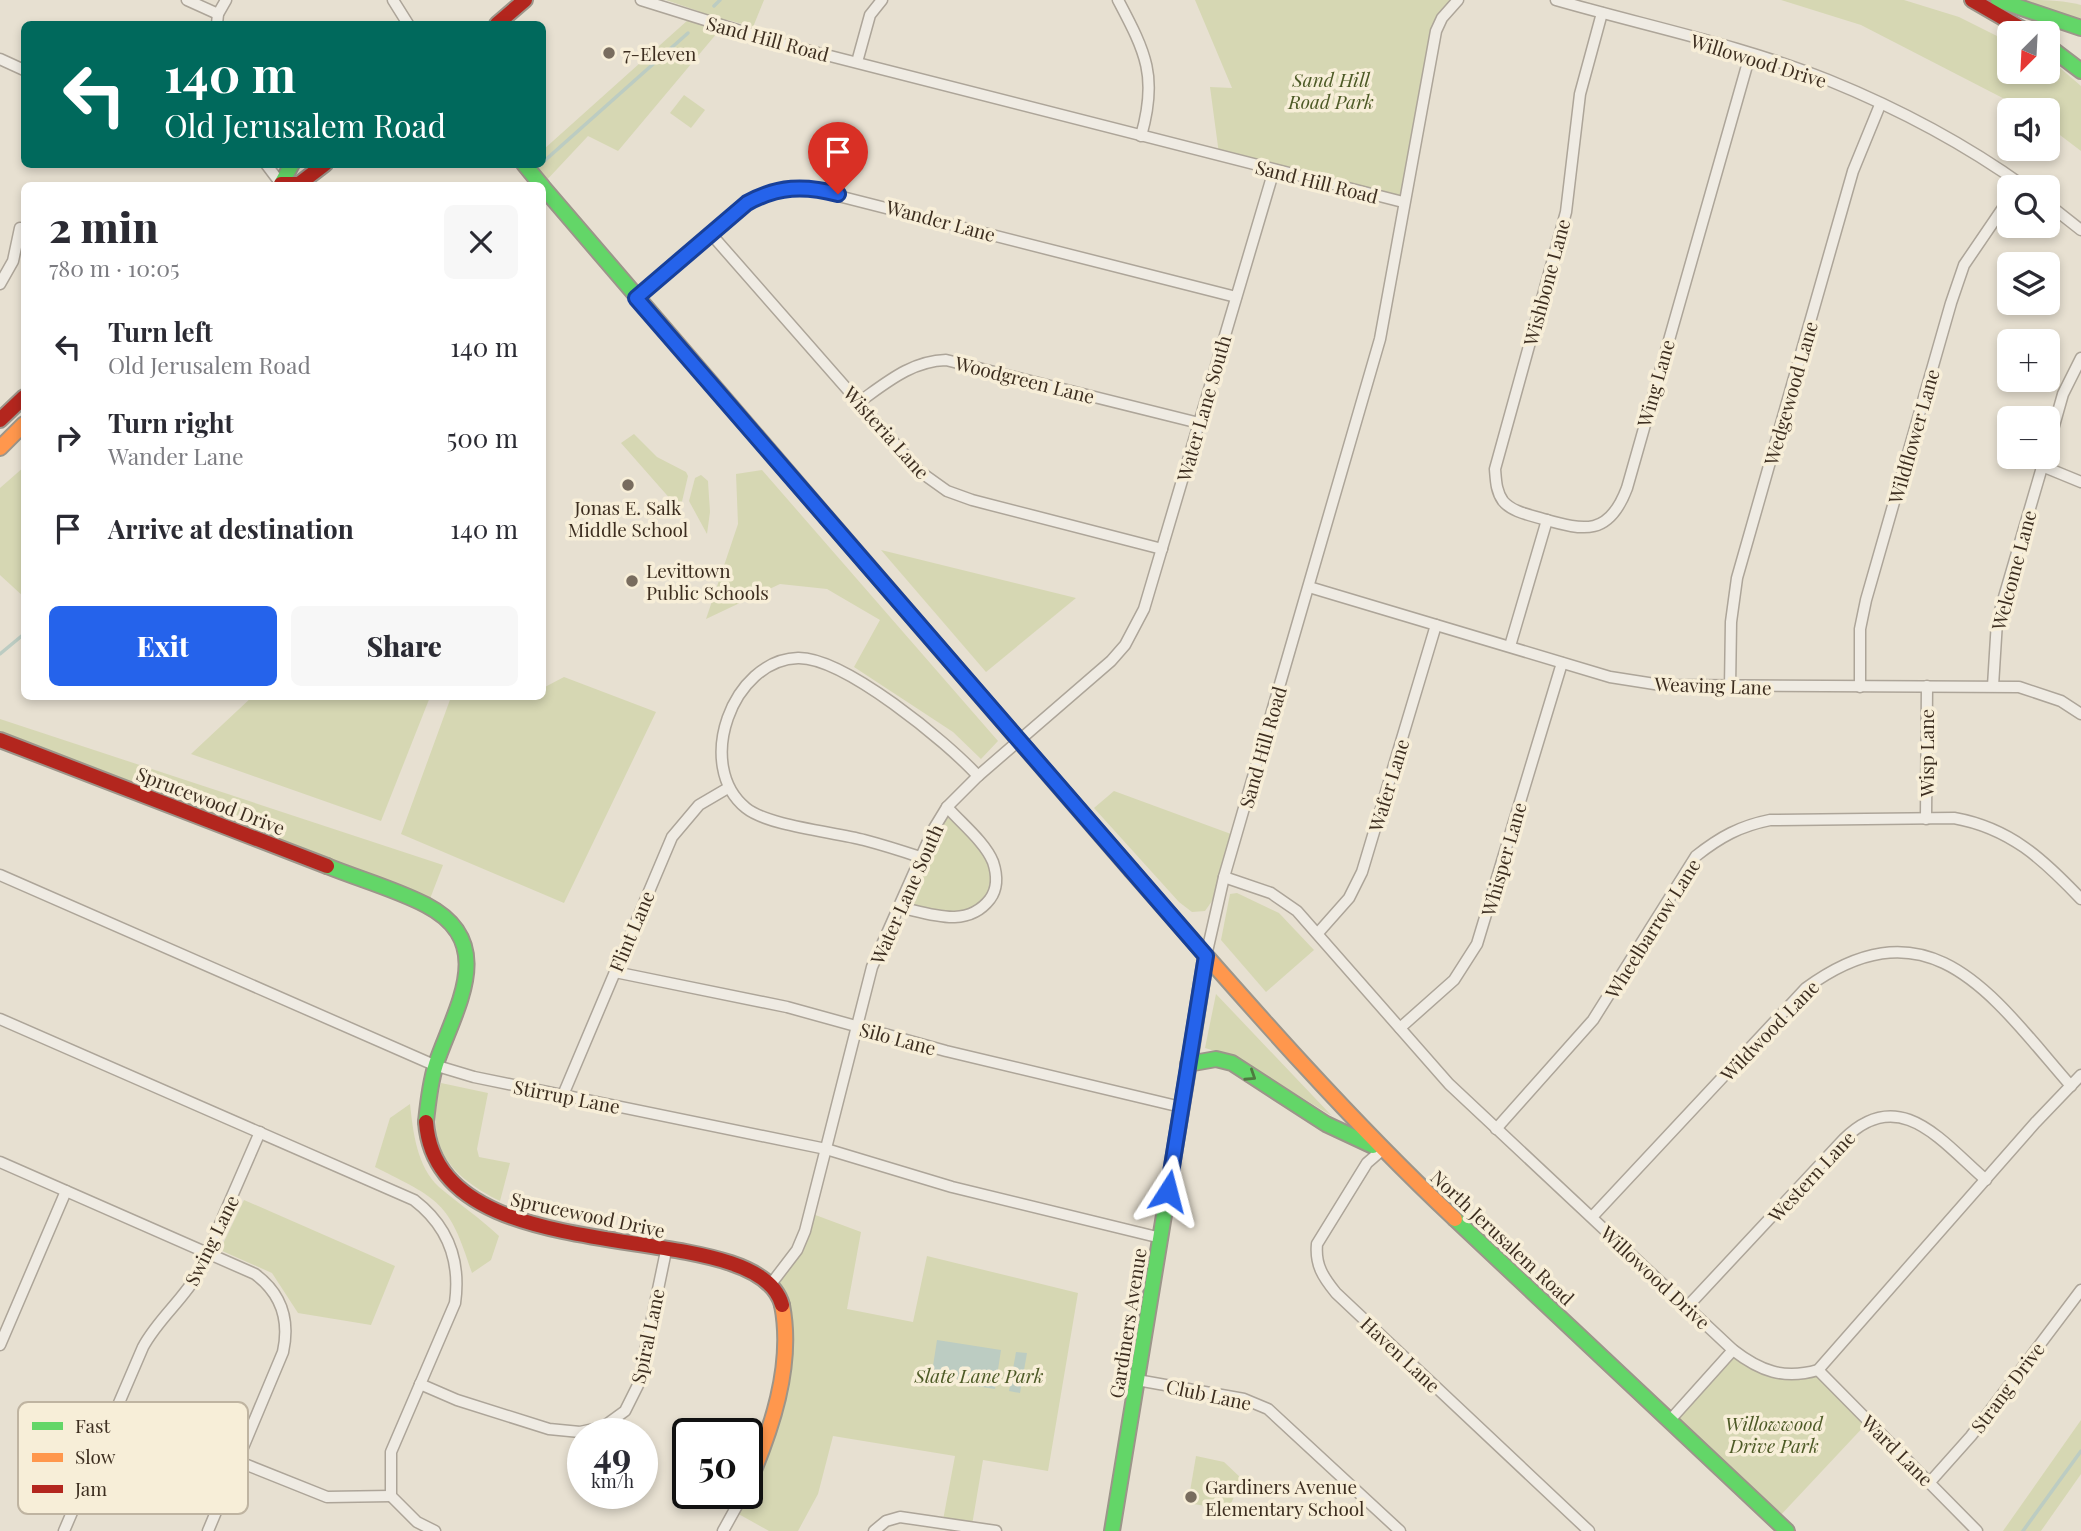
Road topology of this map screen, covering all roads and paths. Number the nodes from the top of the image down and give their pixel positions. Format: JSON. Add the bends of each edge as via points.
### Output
{"nodes":[{"id":1,"x":187,"y":0,"type":"edge"},
{"id":2,"x":226,"y":0,"type":"edge"},
{"id":3,"x":393,"y":0,"type":"edge"},
{"id":4,"x":525,"y":0,"type":"edge"},
{"id":5,"x":641,"y":0,"type":"edge"},
{"id":6,"x":882,"y":0,"type":"edge"},
{"id":7,"x":1118,"y":0,"type":"edge"},
{"id":8,"x":1458,"y":0,"type":"edge"},
{"id":9,"x":1556,"y":0,"type":"edge"},
{"id":10,"x":1972,"y":0,"type":"edge"},
{"id":11,"x":1998,"y":0,"type":"edge"},
{"id":12,"x":1602,"y":13,"type":"junction"},
{"id":13,"x":218,"y":19,"type":"edge"},
{"id":14,"x":406,"y":21,"type":"edge"},
{"id":15,"x":500,"y":21,"type":"edge"},
{"id":16,"x":2008,"y":21,"type":"edge"},
{"id":17,"x":2081,"y":28,"type":"edge"},
{"id":18,"x":1750,"y":55,"type":"junction"},
{"id":19,"x":2060,"y":55,"type":"edge"},
{"id":20,"x":0,"y":59,"type":"edge"},
{"id":21,"x":857,"y":62,"type":"junction"},
{"id":22,"x":21,"y":69,"type":"edge"},
{"id":23,"x":2081,"y":71,"type":"edge"},
{"id":24,"x":1880,"y":105,"type":"junction"},
{"id":25,"x":1140,"y":136,"type":"junction"},
{"id":26,"x":320,"y":168,"type":"edge"},
{"id":27,"x":527,"y":168,"type":"edge"},
{"id":28,"x":1273,"y":170,"type":"junction"},
{"id":29,"x":2005,"y":175,"type":"edge"},
{"id":30,"x":302,"y":182,"type":"edge"},
{"id":31,"x":539,"y":182,"type":"edge"},
{"id":32,"x":546,"y":191,"type":"edge"},
{"id":33,"x":1402,"y":202,"type":"junction"},
{"id":34,"x":2060,"y":213,"type":"edge"},
{"id":35,"x":1997,"y":217,"type":"edge"},
{"id":36,"x":20,"y":228,"type":"dead end"},
{"id":37,"x":2081,"y":230,"type":"edge"},
{"id":38,"x":711,"y":234,"type":"junction"},
{"id":39,"x":0,"y":284,"type":"edge"},
{"id":40,"x":1236,"y":297,"type":"junction"},
{"id":41,"x":636,"y":298,"type":"junction"},
{"id":42,"x":2081,"y":358,"type":"edge"},
{"id":43,"x":21,"y":400,"type":"edge"},
{"id":44,"x":859,"y":402,"type":"junction"},
{"id":45,"x":2060,"y":406,"type":"edge"},
{"id":46,"x":0,"y":420,"type":"edge"},
{"id":47,"x":1199,"y":423,"type":"junction"},
{"id":48,"x":21,"y":427,"type":"edge"},
{"id":49,"x":0,"y":448,"type":"edge"},
{"id":50,"x":2041,"y":469,"type":"edge"},
{"id":51,"x":2056,"y":469,"type":"edge"},
{"id":52,"x":2081,"y":482,"type":"edge"},
{"id":53,"x":1547,"y":520,"type":"junction"},
{"id":54,"x":1162,"y":549,"type":"junction"},
{"id":55,"x":1310,"y":587,"type":"junction"},
{"id":56,"x":1436,"y":625,"type":"junction"},
{"id":57,"x":1510,"y":646,"type":"junction"},
{"id":58,"x":1562,"y":663,"type":"junction"},
{"id":59,"x":1927,"y":686,"type":"junction"},
{"id":60,"x":1993,"y":686,"type":"junction"},
{"id":61,"x":1860,"y":687,"type":"junction"},
{"id":62,"x":1730,"y":688,"type":"junction"},
{"id":63,"x":2081,"y":714,"type":"edge"},
{"id":64,"x":0,"y":740,"type":"edge"},
{"id":65,"x":1019,"y":742,"type":"junction"},
{"id":66,"x":978,"y":776,"type":"junction"},
{"id":67,"x":728,"y":788,"type":"junction"},
{"id":68,"x":947,"y":807,"type":"junction"},
{"id":69,"x":1926,"y":819,"type":"junction"},
{"id":70,"x":920,"y":857,"type":"junction"},
{"id":71,"x":0,"y":874,"type":"edge"},
{"id":72,"x":1224,"y":877,"type":"junction"},
{"id":73,"x":2081,"y":899,"type":"edge"},
{"id":74,"x":899,"y":907,"type":"junction"},
{"id":75,"x":1318,"y":933,"type":"junction"},
{"id":76,"x":1206,"y":956,"type":"junction"},
{"id":77,"x":615,"y":972,"type":"junction"},
{"id":78,"x":0,"y":1019,"type":"edge"},
{"id":79,"x":857,"y":1027,"type":"junction"},
{"id":80,"x":1399,"y":1028,"type":"junction"},
{"id":81,"x":1188,"y":1064,"type":"junction"},
{"id":82,"x":434,"y":1065,"type":"junction"},
{"id":83,"x":2081,"y":1075,"type":"edge"},
{"id":84,"x":2071,"y":1086,"type":"junction"},
{"id":85,"x":563,"y":1095,"type":"junction"},
{"id":86,"x":1181,"y":1107,"type":"junction"},
{"id":87,"x":1496,"y":1129,"type":"junction"},
{"id":88,"x":260,"y":1132,"type":"junction"},
{"id":89,"x":826,"y":1149,"type":"junction"},
{"id":90,"x":1382,"y":1150,"type":"junction"},
{"id":91,"x":0,"y":1162,"type":"edge"},
{"id":92,"x":1986,"y":1180,"type":"junction"},
{"id":93,"x":65,"y":1191,"type":"junction"},
{"id":94,"x":1592,"y":1217,"type":"junction"},
{"id":95,"x":1161,"y":1238,"type":"junction"},
{"id":96,"x":666,"y":1251,"type":"junction"},
{"id":97,"x":207,"y":1252,"type":"junction"},
{"id":98,"x":771,"y":1284,"type":"junction"},
{"id":99,"x":2081,"y":1290,"type":"edge"},
{"id":100,"x":1688,"y":1306,"type":"junction"},
{"id":101,"x":0,"y":1345,"type":"edge"},
{"id":102,"x":1733,"y":1350,"type":"junction"},
{"id":103,"x":1818,"y":1370,"type":"junction"},
{"id":104,"x":1138,"y":1380,"type":"junction"},
{"id":105,"x":420,"y":1384,"type":"junction"},
{"id":106,"x":119,"y":1402,"type":"edge"},
{"id":107,"x":1671,"y":1419,"type":"junction"},
{"id":108,"x":248,"y":1435,"type":"edge"},
{"id":109,"x":763,"y":1445,"type":"edge"},
{"id":110,"x":248,"y":1465,"type":"edge"},
{"id":111,"x":1930,"y":1482,"type":"junction"},
{"id":112,"x":391,"y":1496,"type":"junction"},
{"id":113,"x":735,"y":1509,"type":"edge"},
{"id":114,"x":71,"y":1514,"type":"edge"},
{"id":115,"x":215,"y":1514,"type":"edge"},
{"id":116,"x":64,"y":1531,"type":"edge"},
{"id":117,"x":208,"y":1531,"type":"edge"},
{"id":118,"x":435,"y":1531,"type":"edge"},
{"id":119,"x":723,"y":1531,"type":"edge"},
{"id":120,"x":874,"y":1531,"type":"edge"},
{"id":121,"x":996,"y":1531,"type":"edge"},
{"id":122,"x":1112,"y":1531,"type":"edge"},
{"id":123,"x":1400,"y":1531,"type":"edge"},
{"id":124,"x":1589,"y":1531,"type":"edge"},
{"id":125,"x":1787,"y":1531,"type":"edge"},
{"id":126,"x":1977,"y":1531,"type":"edge"}],
"edges":[{"from":1,"to":13,"type":"street"},
{"from":2,"to":13,"type":"street"},
{"from":3,"to":14,"type":"street"},
{"from":4,"to":15,"type":"main road"},
{"from":5,"to":21,"type":"street","name":"Sand Hill Road"},
{"from":6,"to":21,"type":"street","via":[[870,15]]},
{"from":7,"to":25,"type":"street","via":[[1141,47],[1150,81]]},
{"from":8,"to":33,"type":"street","via":[[1436,31]]},
{"from":9,"to":12,"type":"street","name":"Willowood Drive"},
{"from":10,"to":16,"type":"main road"},
{"from":11,"to":17,"type":"main road"},
{"from":12,"to":18,"type":"street","name":"Willowood Drive"},
{"from":12,"to":53,"type":"street","name":"Wishbone Lane","via":[[1580,94],[1566,212],[1495,469],[1497,491],[1506,504]]},
{"from":18,"to":24,"type":"street","name":"Willowood Drive","via":[[1829,80]]},
{"from":18,"to":53,"type":"street","name":"Wing Lane","via":[[1619,509],[1594,527],[1574,528]]},
{"from":19,"to":23,"type":"main road"},
{"from":20,"to":22,"type":"street"},
{"from":21,"to":25,"type":"street","name":"Sand Hill Road"},
{"from":24,"to":29,"type":"street","name":"Willowood Drive","via":[[1967,148]]},
{"from":24,"to":62,"type":"street","name":"Wedgewood Lane","via":[[1853,171],[1737,578]]},
{"from":25,"to":28,"type":"street","name":"Sand Hill Road"},
{"from":26,"to":30,"type":"main road"},
{"from":27,"to":31,"type":"main road","name":"North Jerusalem Road"},
{"from":28,"to":33,"type":"street","name":"Sand Hill Road"},
{"from":28,"to":40,"type":"street","name":"Water Lane South"},
{"from":32,"to":41,"type":"main road","name":"North Jerusalem Road"},
{"from":33,"to":55,"type":"street","name":"Sand Hill Road","via":[[1380,339]]},
{"from":34,"to":37,"type":"street"},
{"from":35,"to":61,"type":"street","name":"Wildflower Lane","via":[[1964,265],[1951,303],[1866,600],[1860,629]]},
{"from":36,"to":39,"type":"street","via":[[13,261]]},
{"from":38,"to":40,"type":"street","name":"Wander Lane","via":[[764,194],[784,188],[814,188]]},
{"from":38,"to":41,"type":"street","name":"Wander Lane"},
{"from":38,"to":44,"type":"street","name":"Wisteria Lane"},
{"from":40,"to":47,"type":"street","name":"Water Lane South"},
{"from":41,"to":65,"type":"main road","name":"North Jerusalem Road"},
{"from":42,"to":45,"type":"street"},
{"from":43,"to":46,"type":"main road"},
{"from":44,"to":47,"type":"street","name":"Woodgreen Lane","via":[[909,368],[946,360]]},
{"from":44,"to":54,"type":"street","name":"Wisteria Lane","via":[[919,471],[947,491]]},
{"from":47,"to":54,"type":"street","name":"Water Lane South"},
{"from":48,"to":49,"type":"main road"},
{"from":50,"to":60,"type":"street","name":"Welcome Lane","via":[[1997,621]]},
{"from":51,"to":52,"type":"street"},
{"from":53,"to":57,"type":"street"},
{"from":54,"to":65,"type":"street","name":"Water Lane South","via":[[1144,609],[1125,645]]},
{"from":55,"to":56,"type":"street","name":"Weaving Lane"},
{"from":55,"to":72,"type":"street","name":"Sand Hill Road"},
{"from":56,"to":57,"type":"street","name":"Weaving Lane"},
{"from":56,"to":75,"type":"street","name":"Wafer Lane","via":[[1362,872],[1349,898]]},
{"from":57,"to":58,"type":"street","name":"Weaving Lane"},
{"from":58,"to":62,"type":"street","name":"Weaving Lane","via":[[1661,685]]},
{"from":58,"to":80,"type":"street","name":"Whisper Lane","via":[[1477,944],[1454,980]]},
{"from":59,"to":60,"type":"street","name":"Weaving Lane"},
{"from":59,"to":61,"type":"street","name":"Weaving Lane"},
{"from":59,"to":69,"type":"street","name":"Wisp Lane"},
{"from":60,"to":63,"type":"street","name":"Weaving Lane","via":[[2035,691]]},
{"from":61,"to":62,"type":"street","name":"Weaving Lane"},
{"from":64,"to":82,"type":"main road","name":"Sprucewood Drive","via":[[425,904],[443,915],[463,942],[467,978]]},
{"from":65,"to":66,"type":"street","name":"Water Lane South"},
{"from":65,"to":76,"type":"main road","name":"North Jerusalem Road"},
{"from":66,"to":67,"type":"street","via":[[954,749],[911,716],[834,668],[800,658],[769,665],[744,688],[722,738],[720,753]]},
{"from":66,"to":68,"type":"street","name":"Water Lane South"},
{"from":67,"to":70,"type":"street","via":[[746,809],[763,817]]},
{"from":67,"to":77,"type":"street","name":"Flint Lane","via":[[699,806],[672,837]]},
{"from":68,"to":70,"type":"street","name":"Water Lane South"},
{"from":68,"to":74,"type":"street","via":[[992,861],[996,887],[992,896],[979,911],[962,918]]},
{"from":69,"to":73,"type":"street","name":"Wheelbarrow Lane","via":[[1977,822],[2007,834],[2040,858]]},
{"from":69,"to":87,"type":"street","name":"Wheelbarrow Lane","via":[[1770,820],[1720,836],[1685,870],[1593,1020]]},
{"from":70,"to":74,"type":"street","name":"Water Lane South"},
{"from":71,"to":82,"type":"street","name":"Stirrup Lane"},
{"from":72,"to":75,"type":"street","name":"Willowood Drive","via":[[1271,893]]},
{"from":72,"to":76,"type":"street","name":"Sand Hill Road"},
{"from":74,"to":79,"type":"street","name":"Water Lane South","via":[[872,967]]},
{"from":75,"to":80,"type":"street","name":"Willowood Drive"},
{"from":76,"to":81,"type":"main road","name":"Gardiners Avenue"},
{"from":76,"to":90,"type":"main road","name":"North Jerusalem Road"},
{"from":77,"to":79,"type":"street","name":"Silo Lane","via":[[787,1007]]},
{"from":77,"to":85,"type":"street","name":"Flint Lane"},
{"from":78,"to":88,"type":"street"},
{"from":79,"to":86,"type":"street","name":"Silo Lane"},
{"from":79,"to":89,"type":"street","name":"Water Lane South"},
{"from":80,"to":87,"type":"street","name":"Willowood Drive"},
{"from":81,"to":86,"type":"main road","name":"Gardiners Avenue"},
{"from":81,"to":90,"type":"main road","one_way":true,"via":[[1216,1059],[1232,1063],[1326,1124]]},
{"from":82,"to":85,"type":"street","name":"Stirrup Lane"},
{"from":82,"to":96,"type":"main road","name":"Sprucewood Drive","via":[[425,1104],[425,1132],[436,1163],[470,1199],[517,1220]]},
{"from":83,"to":84,"type":"street"},
{"from":84,"to":92,"type":"street"},
{"from":84,"to":94,"type":"street","name":"Wildwood Lane","via":[[1994,998],[1960,970],[1938,959],[1908,953],[1858,958],[1833,968],[1806,988]]},
{"from":85,"to":89,"type":"street","name":"Stirrup Lane"},
{"from":86,"to":95,"type":"main road","name":"Gardiners Avenue"},
{"from":87,"to":94,"type":"street","name":"Willowood Drive"},
{"from":88,"to":97,"type":"street","name":"Swing Lane"},
{"from":88,"to":105,"type":"street","via":[[414,1200],[444,1230],[454,1254],[457,1292]]},
{"from":89,"to":95,"type":"street","name":"Stirrup Lane","via":[[952,1187]]},
{"from":89,"to":98,"type":"street","name":"Water Lane South","via":[[805,1231],[797,1250]]},
{"from":90,"to":107,"type":"main road","name":"North Jerusalem Road"},
{"from":90,"to":124,"type":"street","name":"Haven Lane","via":[[1367,1163],[1317,1244],[1315,1257],[1321,1275]]},
{"from":91,"to":93,"type":"street"},
{"from":92,"to":100,"type":"street","name":"Western Lane","via":[[1918,1123],[1896,1116],[1872,1118],[1844,1139]]},
{"from":92,"to":103,"type":"street"},
{"from":93,"to":97,"type":"street"},
{"from":93,"to":101,"type":"street"},
{"from":94,"to":100,"type":"street","name":"Willowood Drive"},
{"from":95,"to":104,"type":"main road","name":"Gardiners Avenue"},
{"from":96,"to":98,"type":"main road","name":"Sprucewood Drive","via":[[731,1264]]},
{"from":96,"to":105,"type":"street","name":"Spiral Lane","via":[[638,1385],[625,1411],[603,1427],[580,1432],[549,1429]]},
{"from":97,"to":106,"type":"street","name":"Swing Lane","via":[[191,1285],[153,1328]]},
{"from":97,"to":108,"type":"street","via":[[265,1281],[283,1309],[287,1335],[283,1352]]},
{"from":98,"to":109,"type":"main road","via":[[787,1319],[788,1338]]},
{"from":99,"to":111,"type":"street","name":"Strang Drive","via":[[1971,1436]]},
{"from":100,"to":102,"type":"street","name":"Willowood Drive"},
{"from":102,"to":103,"type":"street","name":"Willowood Drive","via":[[1760,1369],[1777,1374]]},
{"from":102,"to":107,"type":"street"},
{"from":103,"to":111,"type":"street","name":"Ward Lane"},
{"from":104,"to":122,"type":"main road","name":"Gardiners Avenue"},
{"from":104,"to":123,"type":"street","name":"Club Lane","via":[[1244,1399],[1268,1409]]},
{"from":105,"to":112,"type":"street","via":[[391,1452]]},
{"from":107,"to":125,"type":"main road","name":"North Jerusalem Road"},
{"from":110,"to":112,"type":"street","via":[[327,1497]]},
{"from":111,"to":126,"type":"street","name":"Ward Lane"},
{"from":112,"to":118,"type":"street","via":[[417,1522]]},
{"from":113,"to":119,"type":"street"},
{"from":114,"to":116,"type":"street","name":"Swing Lane"},
{"from":115,"to":117,"type":"street"},
{"from":120,"to":121,"type":"street","via":[[900,1517]]}]}
